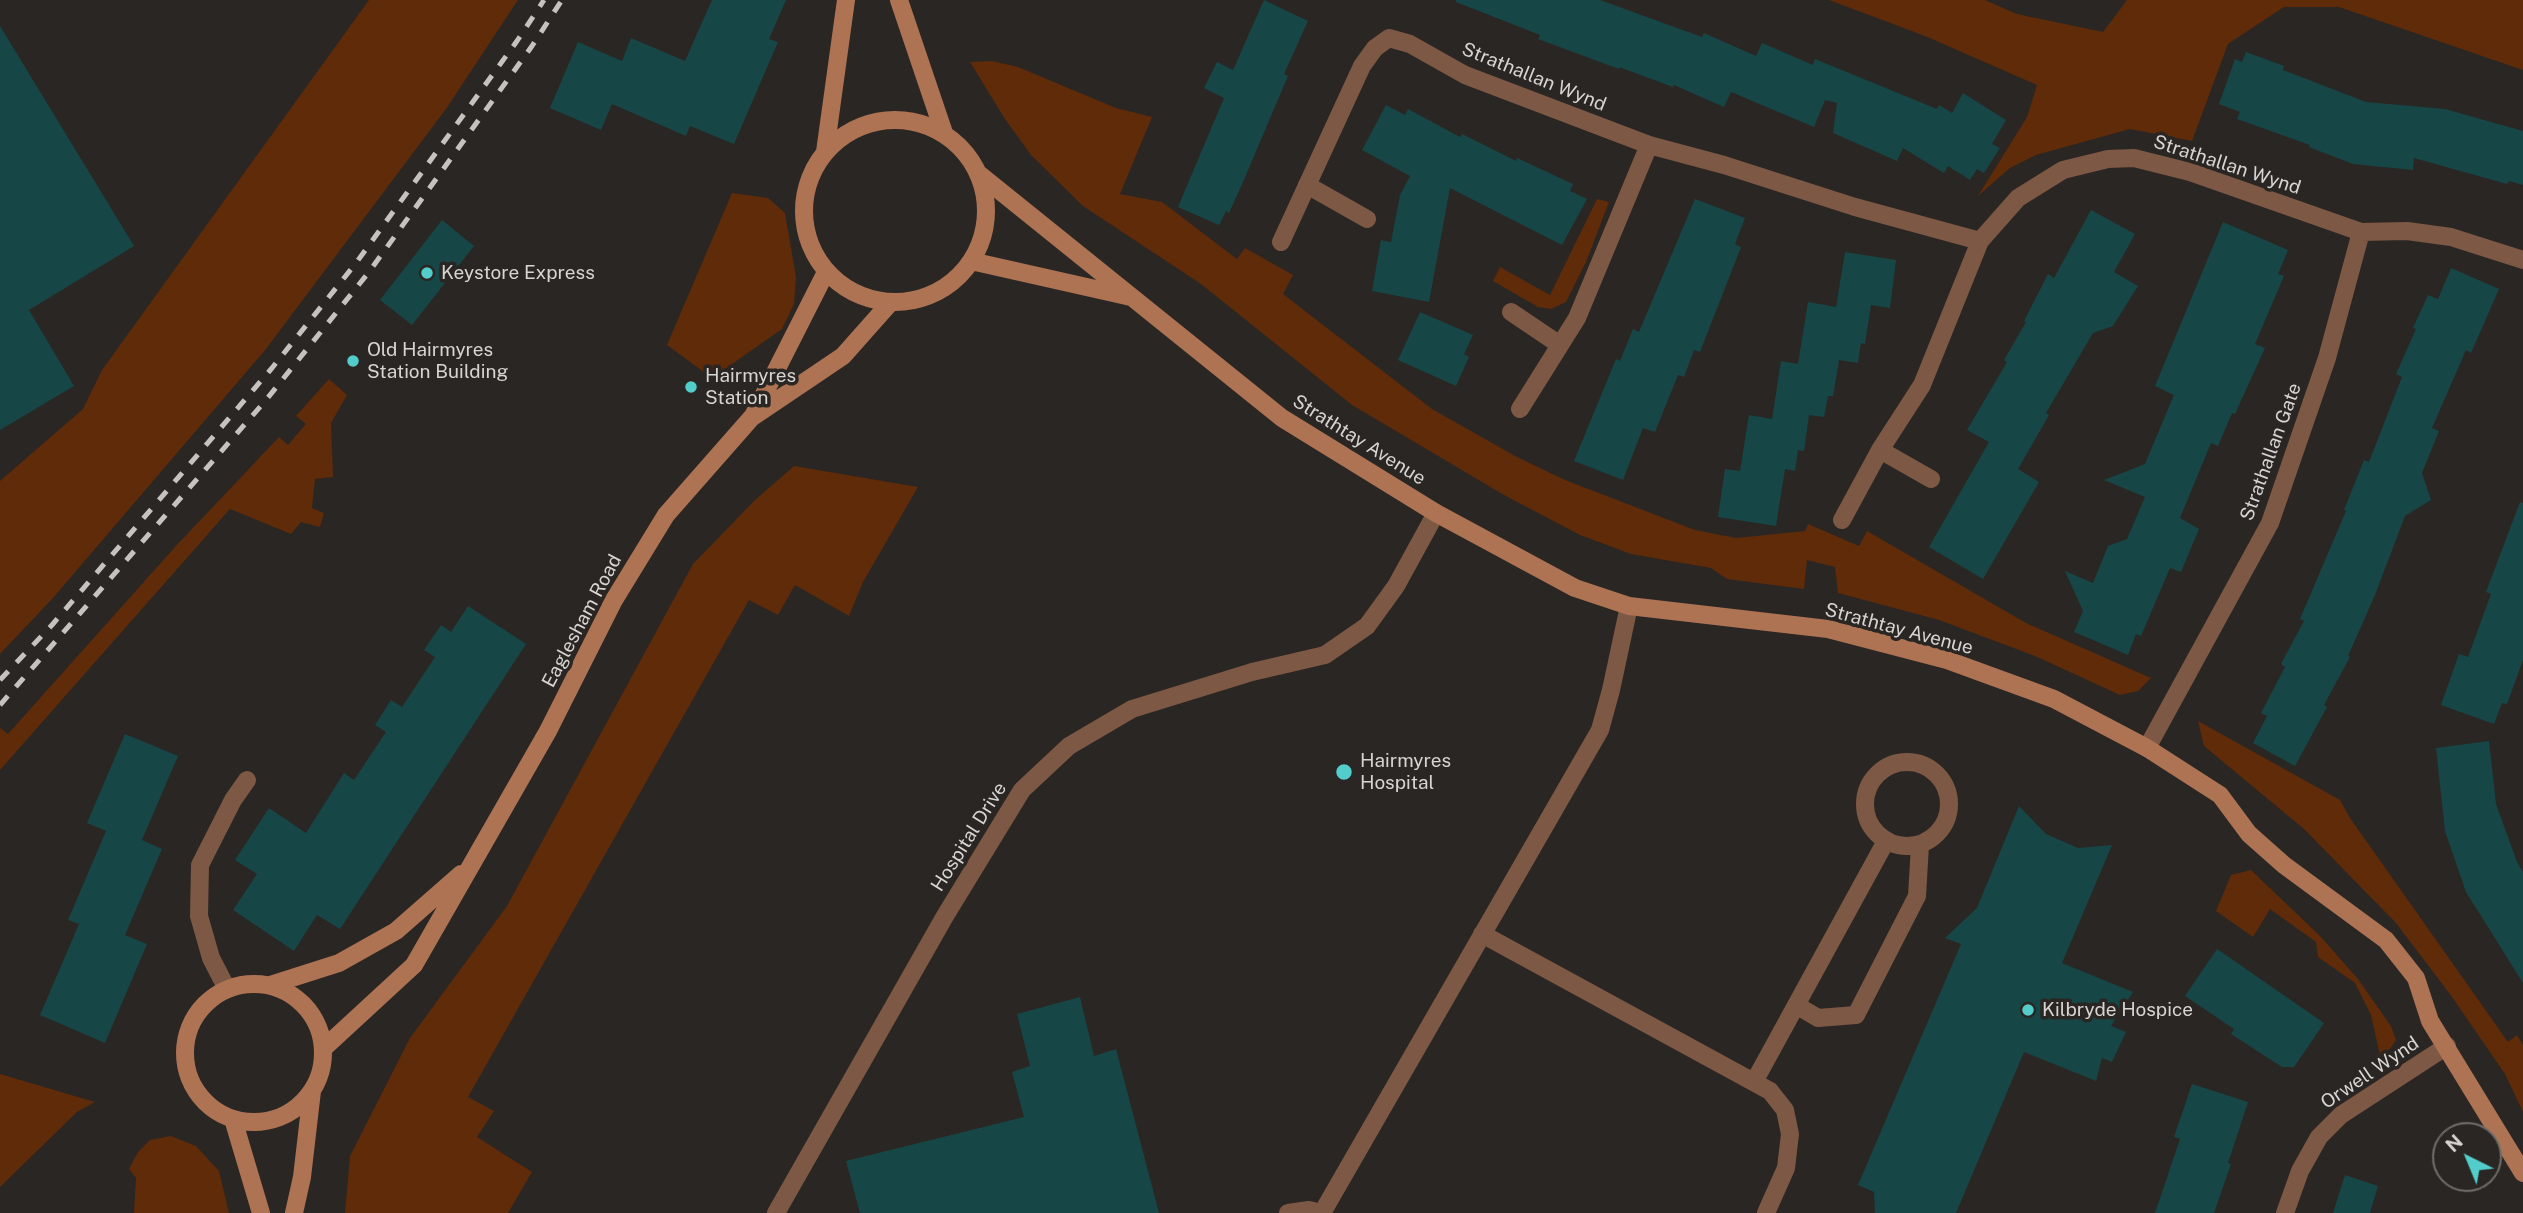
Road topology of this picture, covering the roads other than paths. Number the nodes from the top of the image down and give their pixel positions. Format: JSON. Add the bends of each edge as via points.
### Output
{"nodes":[{"id":1,"x":846,"y":0,"type":"edge"},
{"id":2,"x":899,"y":0,"type":"edge"},
{"id":3,"x":944,"y":133,"type":"junction"},
{"id":4,"x":1649,"y":145,"type":"junction"},
{"id":5,"x":825,"y":152,"type":"junction"},
{"id":6,"x":979,"y":174,"type":"junction"},
{"id":7,"x":1307,"y":185,"type":"junction"},
{"id":8,"x":1367,"y":219,"type":"dead end"},
{"id":9,"x":2361,"y":232,"type":"junction"},
{"id":10,"x":1980,"y":241,"type":"junction"},
{"id":11,"x":1281,"y":242,"type":"dead end"},
{"id":12,"x":2523,"y":260,"type":"edge"},
{"id":13,"x":971,"y":261,"type":"junction"},
{"id":14,"x":826,"y":272,"type":"junction"},
{"id":15,"x":1134,"y":298,"type":"junction"},
{"id":16,"x":890,"y":303,"type":"junction"},
{"id":17,"x":1511,"y":312,"type":"dead end"},
{"id":18,"x":1560,"y":345,"type":"junction"},
{"id":19,"x":1520,"y":409,"type":"dead end"},
{"id":20,"x":752,"y":416,"type":"junction"},
{"id":21,"x":1880,"y":450,"type":"junction"},
{"id":22,"x":1931,"y":479,"type":"dead end"},
{"id":23,"x":1436,"y":513,"type":"junction"},
{"id":24,"x":1842,"y":520,"type":"dead end"},
{"id":25,"x":1629,"y":606,"type":"junction"},
{"id":26,"x":2147,"y":748,"type":"junction"},
{"id":27,"x":247,"y":780,"type":"dead end"},
{"id":28,"x":1886,"y":841,"type":"junction"},
{"id":29,"x":1920,"y":845,"type":"junction"},
{"id":30,"x":474,"y":863,"type":"junction"},
{"id":31,"x":1482,"y":934,"type":"junction"},
{"id":32,"x":270,"y":985,"type":"junction"},
{"id":33,"x":226,"y":989,"type":"junction"},
{"id":34,"x":1796,"y":1005,"type":"junction"},
{"id":35,"x":2447,"y":1046,"type":"junction"},
{"id":36,"x":324,"y":1048,"type":"junction"},
{"id":37,"x":1754,"y":1082,"type":"junction"},
{"id":38,"x":312,"y":1091,"type":"junction"},
{"id":39,"x":233,"y":1119,"type":"junction"},
{"id":40,"x":2523,"y":1174,"type":"edge"},
{"id":41,"x":261,"y":1213,"type":"edge"},
{"id":42,"x":294,"y":1213,"type":"edge"},
{"id":43,"x":776,"y":1213,"type":"edge"},
{"id":44,"x":1289,"y":1213,"type":"edge"},
{"id":45,"x":1321,"y":1213,"type":"edge"},
{"id":46,"x":1766,"y":1213,"type":"edge"},
{"id":47,"x":2286,"y":1213,"type":"edge"}],
"edges":[{"from":1,"to":5,"type":"main road"},
{"from":2,"to":3,"type":"main road"},
{"from":3,"to":5,"type":"main road","via":[[918,122],[867,123]]},
{"from":3,"to":6,"type":"main road","via":[[964,151]]},
{"from":4,"to":7,"type":"street","name":"Strathallan Wynd","via":[[1465,75],[1410,44],[1389,38],[1363,66]]},
{"from":4,"to":10,"type":"street","name":"Strathallan Wynd"},
{"from":4,"to":18,"type":"street","via":[[1577,318]]},
{"from":5,"to":14,"type":"main road","via":[[810,176],[804,226],[812,251]]},
{"from":6,"to":13,"type":"main road","via":[[986,222]]},
{"from":6,"to":15,"type":"main road","name":"Strathtay Avenue"},
{"from":7,"to":8,"type":"street"},
{"from":7,"to":11,"type":"street","name":"Strathallan Wynd"},
{"from":9,"to":10,"type":"street","name":"Strathallan Wynd","via":[[2190,172],[2134,158],[2063,170],[2018,198]]},
{"from":9,"to":12,"type":"street","via":[[2407,231],[2451,237]]},
{"from":9,"to":26,"type":"street","name":"Strathallan Gate","via":[[2327,358],[2270,523]]},
{"from":10,"to":21,"type":"street","name":"Strathallan Wynd","via":[[1922,385]]},
{"from":13,"to":15,"type":"main road","name":"Strathtay Avenue"},
{"from":13,"to":16,"type":"main road","via":[[936,293]]},
{"from":14,"to":16,"type":"main road","via":[[845,288]]},
{"from":14,"to":20,"type":"main road","name":"Eaglesham Road"},
{"from":15,"to":23,"type":"main road","name":"Strathtay Avenue","via":[[1282,418]]},
{"from":16,"to":20,"type":"main road","name":"Eaglesham Road","via":[[843,356]]},
{"from":17,"to":18,"type":"street"},
{"from":18,"to":19,"type":"street"},
{"from":20,"to":30,"type":"main road","name":"Eaglesham Road","via":[[666,516],[614,600]]},
{"from":21,"to":22,"type":"street"},
{"from":21,"to":24,"type":"street","name":"Strathallan Wynd"},
{"from":23,"to":25,"type":"main road","name":"Strathtay Avenue","via":[[1575,588]]},
{"from":23,"to":43,"type":"street","name":"Hospital Drive","via":[[1396,586],[1367,626],[1325,655],[1132,709],[1069,746],[1022,790]]},
{"from":25,"to":26,"type":"main road","name":"Strathtay Avenue","via":[[1828,629],[1947,660],[2054,699]]},
{"from":25,"to":31,"type":"street","via":[[1600,730]]},
{"from":26,"to":35,"type":"main road","name":"Strathtay Avenue","via":[[2220,795],[2249,834],[2284,865],[2386,940],[2416,978],[2425,1011]]},
{"from":27,"to":33,"type":"street","via":[[200,865],[199,916]]},
{"from":28,"to":29,"type":"street"},
{"from":28,"to":29,"type":"street","via":[[1867,820],[1866,791],[1883,768],[1911,761],[1937,773],[1950,799],[1943,827]]},
{"from":28,"to":34,"type":"street"},
{"from":29,"to":34,"type":"street","via":[[1917,896],[1856,1015],[1818,1018]]},
{"from":30,"to":32,"type":"main road","name":"Eaglesham Road","via":[[397,931],[339,963]]},
{"from":30,"to":36,"type":"main road","name":"Eaglesham Road","via":[[414,965]]},
{"from":31,"to":37,"type":"street"},
{"from":31,"to":45,"type":"street"},
{"from":32,"to":33,"type":"main road"},
{"from":32,"to":36,"type":"main road","via":[[290,993],[307,1008]]},
{"from":33,"to":39,"type":"main road","via":[[194,1018],[185,1060],[190,1082],[202,1099]]},
{"from":34,"to":37,"type":"street"},
{"from":35,"to":40,"type":"main road","name":"Strathtay Avenue"},
{"from":35,"to":47,"type":"street","name":"Orwell Wynd","via":[[2341,1115],[2319,1137],[2300,1171]]},
{"from":36,"to":38,"type":"main road"},
{"from":37,"to":46,"type":"street","via":[[1770,1091],[1785,1111],[1790,1134],[1786,1168]]},
{"from":38,"to":39,"type":"main road","via":[[298,1108],[278,1118],[258,1123]]},
{"from":38,"to":42,"type":"main road"},
{"from":39,"to":41,"type":"main road"},
{"from":44,"to":45,"type":"street"}]}
